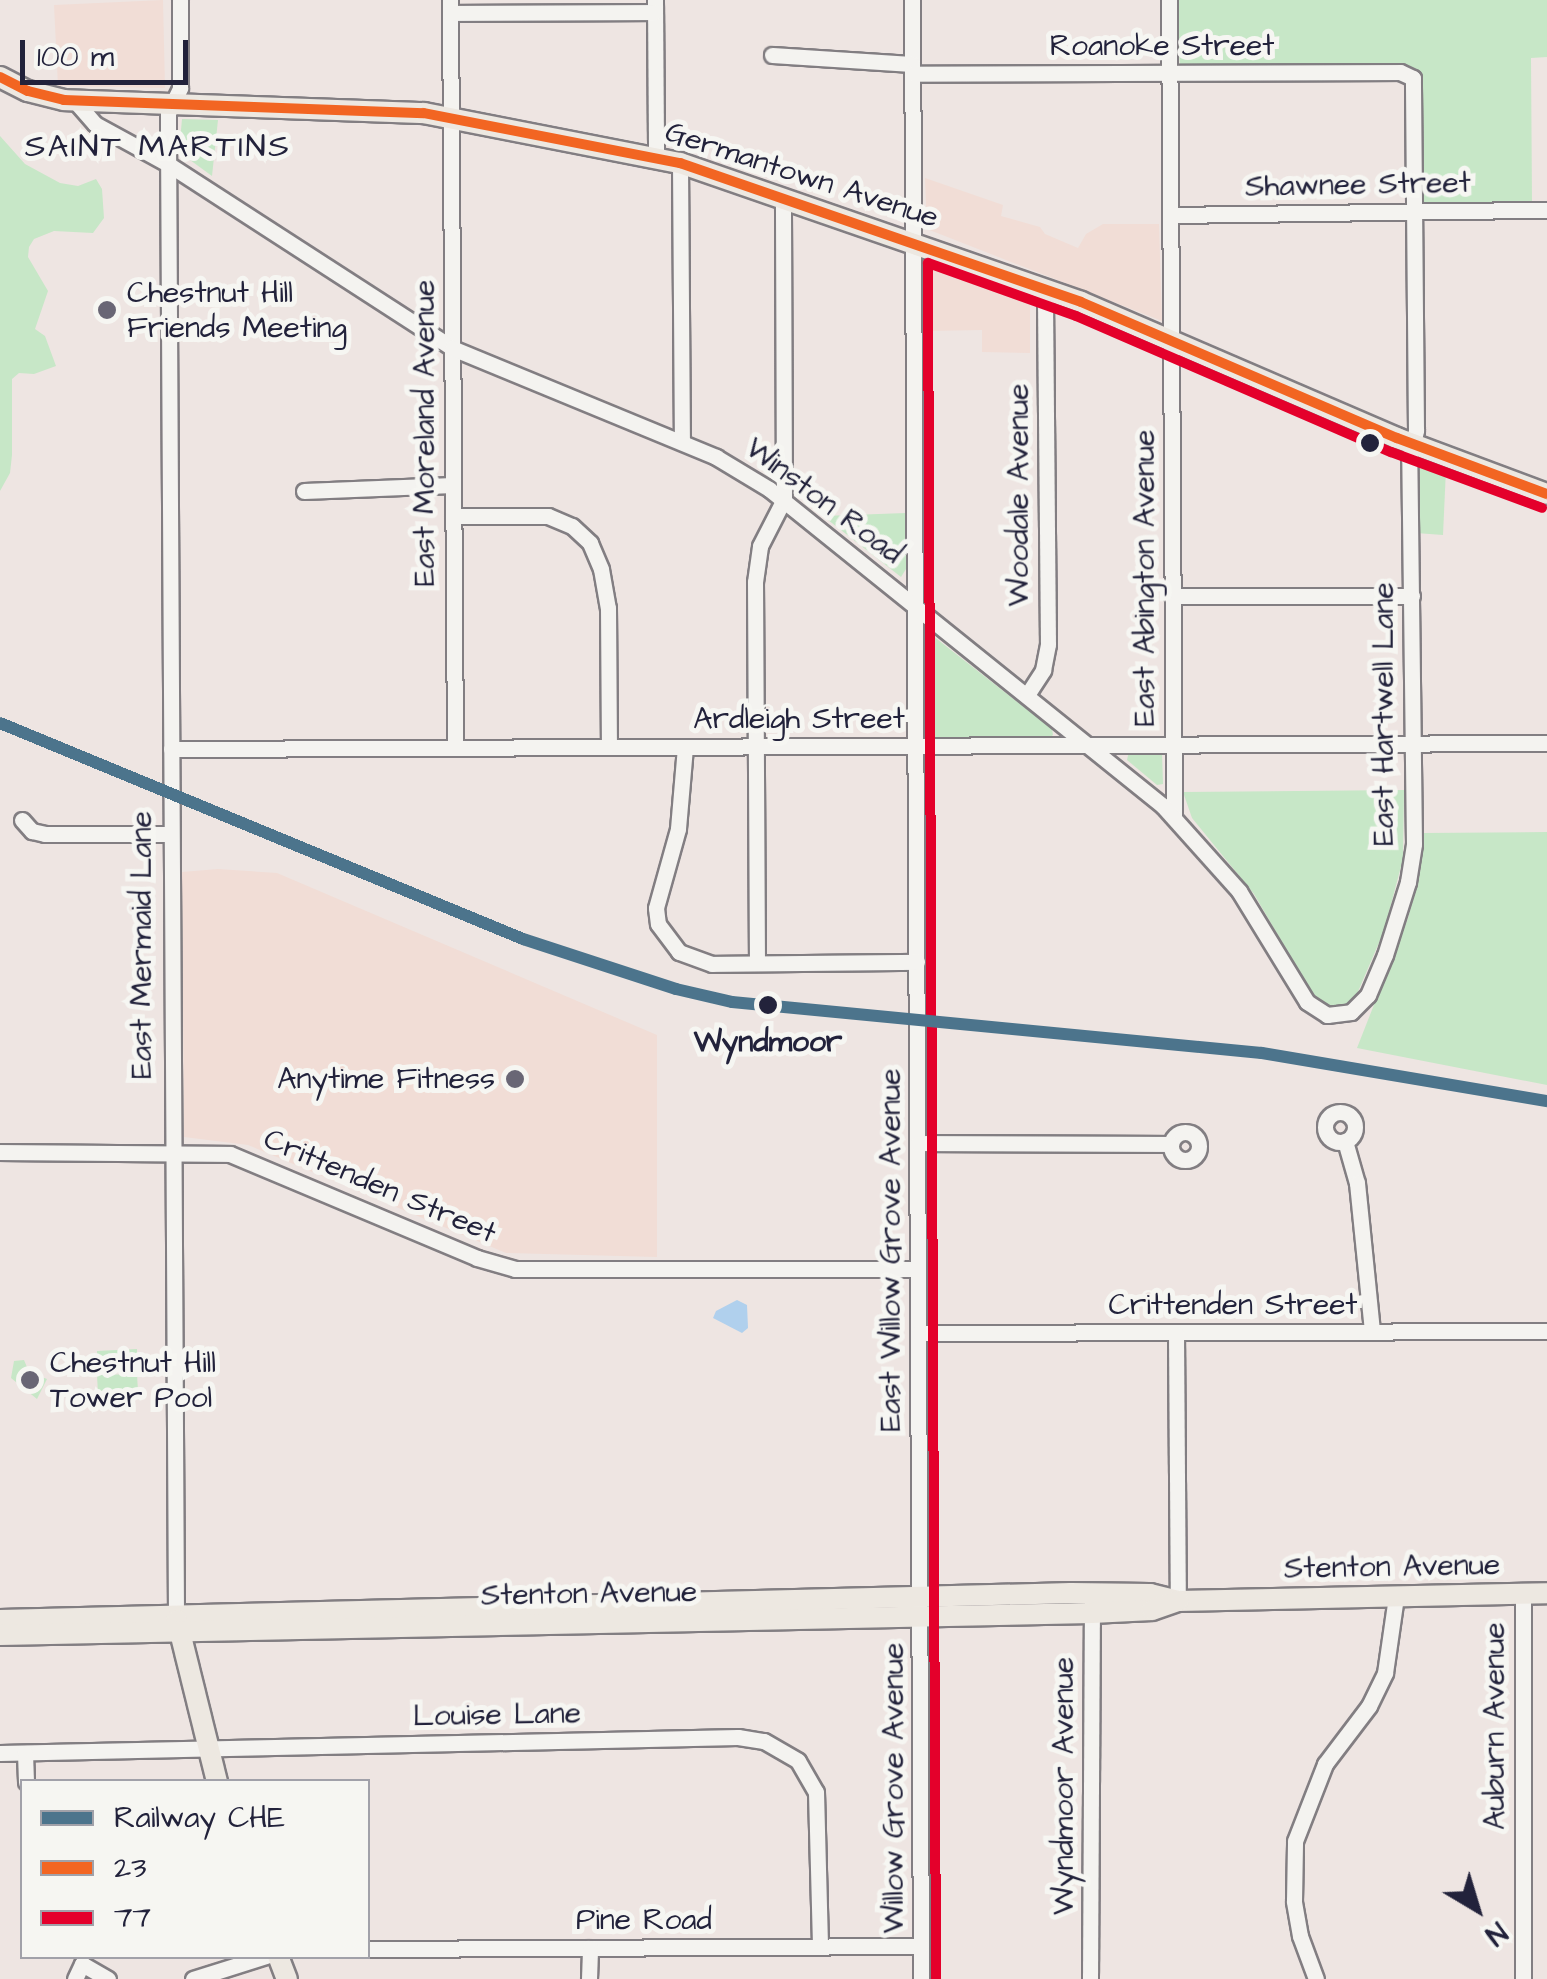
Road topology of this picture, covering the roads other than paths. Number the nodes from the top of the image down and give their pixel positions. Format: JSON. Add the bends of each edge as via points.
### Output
{"nodes":[{"id":1,"x":180,"y":0,"type":"edge"},
{"id":2,"x":912,"y":0,"type":"edge"},
{"id":3,"x":1170,"y":0,"type":"edge"},
{"id":4,"x":450,"y":6,"type":"edge"},
{"id":5,"x":655,"y":6,"type":"edge"},
{"id":6,"x":772,"y":55,"type":"dead end"},
{"id":7,"x":912,"y":69,"type":"junction"},
{"id":8,"x":1170,"y":73,"type":"junction"},
{"id":9,"x":1411,"y":76,"type":"joint"},
{"id":10,"x":0,"y":77,"type":"edge"},
{"id":11,"x":75,"y":101,"type":"junction"},
{"id":12,"x":173,"y":104,"type":"junction"},
{"id":13,"x":451,"y":118,"type":"junction"},
{"id":14,"x":656,"y":157,"type":"junction"},
{"id":15,"x":680,"y":163,"type":"junction"},
{"id":16,"x":168,"y":164,"type":"junction"},
{"id":17,"x":783,"y":197,"type":"junction"},
{"id":18,"x":1547,"y":210,"type":"edge"},
{"id":19,"x":1416,"y":212,"type":"junction"},
{"id":20,"x":1171,"y":215,"type":"junction"},
{"id":21,"x":913,"y":242,"type":"junction"},
{"id":22,"x":1046,"y":289,"type":"junction"},
{"id":23,"x":1171,"y":340,"type":"junction"},
{"id":24,"x":452,"y":348,"type":"junction"},
{"id":25,"x":682,"y":442,"type":"junction"},
{"id":26,"x":1412,"y":444,"type":"junction"},
{"id":27,"x":453,"y":485,"type":"junction"},
{"id":28,"x":304,"y":490,"type":"dead end"},
{"id":29,"x":1547,"y":494,"type":"edge"},
{"id":30,"x":784,"y":500,"type":"junction"},
{"id":31,"x":453,"y":516,"type":"junction"},
{"id":32,"x":1172,"y":596,"type":"junction"},
{"id":33,"x":1412,"y":596,"type":"junction"},
{"id":34,"x":915,"y":604,"type":"junction"},
{"id":35,"x":1027,"y":694,"type":"junction"},
{"id":36,"x":1413,"y":744,"type":"junction"},
{"id":37,"x":1547,"y":744,"type":"edge"},
{"id":38,"x":1090,"y":745,"type":"junction"},
{"id":39,"x":1173,"y":745,"type":"junction"},
{"id":40,"x":916,"y":746,"type":"junction"},
{"id":41,"x":609,"y":747,"type":"junction"},
{"id":42,"x":685,"y":747,"type":"junction"},
{"id":43,"x":756,"y":747,"type":"junction"},
{"id":44,"x":454,"y":748,"type":"junction"},
{"id":45,"x":171,"y":750,"type":"junction"},
{"id":46,"x":1174,"y":816,"type":"junction"},
{"id":47,"x":22,"y":820,"type":"dead end"},
{"id":48,"x":171,"y":834,"type":"junction"},
{"id":49,"x":917,"y":962,"type":"junction"},
{"id":50,"x":757,"y":964,"type":"junction"},
{"id":51,"x":1335,"y":1016,"type":"joint"},
{"id":52,"x":1346,"y":1140,"type":"dead end"},
{"id":53,"x":918,"y":1143,"type":"junction"},
{"id":54,"x":1171,"y":1144,"type":"dead end"},
{"id":55,"x":173,"y":1151,"type":"junction"},
{"id":56,"x":0,"y":1152,"type":"edge"},
{"id":57,"x":918,"y":1269,"type":"junction"},
{"id":58,"x":1547,"y":1330,"type":"edge"},
{"id":59,"x":1372,"y":1331,"type":"junction"},
{"id":60,"x":918,"y":1333,"type":"junction"},
{"id":61,"x":1176,"y":1334,"type":"junction"},
{"id":62,"x":1522,"y":1594,"type":"junction"},
{"id":63,"x":1547,"y":1594,"type":"edge"},
{"id":64,"x":1396,"y":1596,"type":"junction"},
{"id":65,"x":1178,"y":1601,"type":"junction"},
{"id":66,"x":1092,"y":1603,"type":"junction"},
{"id":67,"x":921,"y":1607,"type":"junction"},
{"id":68,"x":0,"y":1620,"type":"edge"},
{"id":69,"x":178,"y":1623,"type":"junction"},
{"id":70,"x":0,"y":1635,"type":"edge"},
{"id":71,"x":208,"y":1749,"type":"junction"},
{"id":72,"x":0,"y":1753,"type":"edge"},
{"id":73,"x":25,"y":1753,"type":"junction"},
{"id":74,"x":26,"y":1779,"type":"edge"},
{"id":75,"x":216,"y":1779,"type":"edge"},
{"id":76,"x":820,"y":1946,"type":"junction"},
{"id":77,"x":921,"y":1946,"type":"junction"},
{"id":78,"x":590,"y":1948,"type":"junction"},
{"id":79,"x":370,"y":1949,"type":"edge"},
{"id":80,"x":256,"y":1959,"type":"edge"},
{"id":81,"x":80,"y":1960,"type":"edge"},
{"id":82,"x":75,"y":1979,"type":"edge"},
{"id":83,"x":108,"y":1979,"type":"edge"},
{"id":84,"x":193,"y":1979,"type":"edge"},
{"id":85,"x":588,"y":1979,"type":"edge"},
{"id":86,"x":921,"y":1979,"type":"edge"},
{"id":87,"x":1090,"y":1979,"type":"edge"},
{"id":88,"x":1316,"y":1979,"type":"edge"},
{"id":89,"x":1524,"y":1979,"type":"edge"}],
"edges":[{"from":1,"to":12,"type":"street","name":"East Mermaid Lane","via":[[180,88]]},
{"from":2,"to":7,"type":"street","name":"East Willow Grove Avenue"},
{"from":3,"to":8,"type":"street","name":"East Abington Avenue"},
{"from":4,"to":5,"type":"street"},
{"from":4,"to":13,"type":"street","name":"East Moreland Avenue"},
{"from":5,"to":14,"type":"street"},
{"from":6,"to":7,"type":"street","name":"Roanoke Street"},
{"from":7,"to":8,"type":"street","name":"Roanoke Street"},
{"from":7,"to":21,"type":"street","name":"East Willow Grove Avenue"},
{"from":8,"to":9,"type":"street","name":"Roanoke Street"},
{"from":8,"to":20,"type":"street","name":"East Abington Avenue"},
{"from":9,"to":19,"type":"street","name":"East Hartwell Lane"},
{"from":10,"to":11,"type":"main road","name":"Germantown Avenue","via":[[40,96]]},
{"from":11,"to":12,"type":"main road","name":"Germantown Avenue"},
{"from":11,"to":16,"type":"street","name":"Winston Road","via":[[95,124]]},
{"from":12,"to":13,"type":"main road","name":"Germantown Avenue"},
{"from":12,"to":16,"type":"street","name":"East Mermaid Lane"},
{"from":13,"to":14,"type":"main road","name":"Germantown Avenue"},
{"from":13,"to":24,"type":"street","name":"East Moreland Avenue"},
{"from":14,"to":15,"type":"main road","name":"Germantown Avenue"},
{"from":15,"to":17,"type":"main road","name":"Germantown Avenue"},
{"from":15,"to":25,"type":"street"},
{"from":16,"to":24,"type":"street","name":"Winston Road"},
{"from":16,"to":45,"type":"street","name":"East Mermaid Lane"},
{"from":17,"to":21,"type":"main road","name":"Germantown Avenue"},
{"from":17,"to":30,"type":"street"},
{"from":18,"to":19,"type":"street","name":"Shawnee Street"},
{"from":19,"to":20,"type":"street","name":"Shawnee Street"},
{"from":19,"to":26,"type":"street","name":"East Hartwell Lane"},
{"from":20,"to":23,"type":"street","name":"East Abington Avenue"},
{"from":21,"to":22,"type":"main road","name":"Germantown Avenue"},
{"from":21,"to":34,"type":"street","name":"East Willow Grove Avenue"},
{"from":22,"to":23,"type":"main road","name":"Germantown Avenue"},
{"from":22,"to":35,"type":"street","name":"Woodale Avenue","via":[[1048,644],[1044,670]]},
{"from":23,"to":26,"type":"main road","name":"Germantown Avenue"},
{"from":23,"to":32,"type":"street","name":"East Abington Avenue"},
{"from":24,"to":25,"type":"street","name":"Winston Road"},
{"from":24,"to":27,"type":"street","name":"East Moreland Avenue"},
{"from":25,"to":30,"type":"street","name":"Winston Road"},
{"from":26,"to":29,"type":"main road","name":"Germantown Avenue"},
{"from":26,"to":33,"type":"street","name":"East Hartwell Lane"},
{"from":27,"to":28,"type":"street"},
{"from":27,"to":31,"type":"street","name":"East Moreland Avenue"},
{"from":30,"to":34,"type":"street","name":"Winston Road"},
{"from":30,"to":43,"type":"street","via":[[755,567]]},
{"from":31,"to":41,"type":"street","via":[[548,516],[590,543],[608,608]]},
{"from":31,"to":44,"type":"street","name":"East Moreland Avenue"},
{"from":32,"to":33,"type":"street"},
{"from":32,"to":39,"type":"street","name":"East Abington Avenue"},
{"from":33,"to":36,"type":"street","name":"East Hartwell Lane"},
{"from":34,"to":35,"type":"street","name":"Winston Road"},
{"from":34,"to":40,"type":"street","name":"East Willow Grove Avenue"},
{"from":35,"to":38,"type":"street","name":"Winston Road"},
{"from":36,"to":37,"type":"street","name":"Ardleigh Street"},
{"from":36,"to":39,"type":"street","name":"Ardleigh Street"},
{"from":36,"to":51,"type":"street","name":"East Hartwell Lane","via":[[1413,855],[1402,905],[1368,995],[1351,1012]]},
{"from":38,"to":39,"type":"street","name":"Ardleigh Street"},
{"from":38,"to":40,"type":"street","name":"Ardleigh Street"},
{"from":38,"to":46,"type":"street","name":"Winston Road"},
{"from":39,"to":46,"type":"street","name":"East Abington Avenue"},
{"from":40,"to":43,"type":"street","name":"Ardleigh Street"},
{"from":40,"to":49,"type":"street","name":"East Willow Grove Avenue"},
{"from":41,"to":42,"type":"street","name":"Ardleigh Street"},
{"from":41,"to":44,"type":"street","name":"Ardleigh Street"},
{"from":42,"to":43,"type":"street","name":"Ardleigh Street"},
{"from":42,"to":50,"type":"street","via":[[678,829],[656,908],[667,938],[694,961]]},
{"from":43,"to":50,"type":"street"},
{"from":44,"to":45,"type":"street","name":"Ardleigh Street"},
{"from":45,"to":48,"type":"street","name":"East Mermaid Lane"},
{"from":46,"to":51,"type":"street","name":"Winston Road","via":[[1239,891],[1307,1002]]},
{"from":47,"to":48,"type":"street","via":[[45,834]]},
{"from":48,"to":55,"type":"street","name":"East Mermaid Lane"},
{"from":49,"to":50,"type":"street"},
{"from":49,"to":53,"type":"street","name":"East Willow Grove Avenue"},
{"from":52,"to":59,"type":"street","via":[[1360,1203]]},
{"from":53,"to":54,"type":"street"},
{"from":53,"to":57,"type":"street","name":"East Willow Grove Avenue"},
{"from":55,"to":56,"type":"street","name":"Crittenden Street"},
{"from":55,"to":57,"type":"street","name":"Crittenden Street","via":[[230,1154],[514,1269]]},
{"from":55,"to":69,"type":"street","name":"East Mermaid Lane"},
{"from":57,"to":60,"type":"street","name":"East Willow Grove Avenue"},
{"from":58,"to":59,"type":"street","name":"Crittenden Street"},
{"from":59,"to":61,"type":"street","name":"Crittenden Street"},
{"from":60,"to":61,"type":"street","name":"Crittenden Street"},
{"from":60,"to":67,"type":"street","name":"East Willow Grove Avenue"},
{"from":61,"to":65,"type":"street"},
{"from":62,"to":63,"type":"main road","name":"Stenton Avenue"},
{"from":62,"to":64,"type":"main road","name":"Stenton Avenue"},
{"from":62,"to":89,"type":"street","name":"Auburn Avenue"},
{"from":64,"to":65,"type":"main road","name":"Stenton Avenue"},
{"from":64,"to":88,"type":"street","via":[[1385,1673],[1369,1706],[1324,1764],[1295,1841],[1294,1902]]},
{"from":65,"to":66,"type":"main road","name":"Stenton Avenue","via":[[1152,1610]]},
{"from":66,"to":67,"type":"main road","name":"Stenton Avenue"},
{"from":66,"to":87,"type":"street","name":"Wyndmoor Avenue"},
{"from":67,"to":69,"type":"main road","name":"Stenton Avenue"},
{"from":67,"to":77,"type":"street","name":"Willow Grove Avenue"},
{"from":68,"to":69,"type":"main road","name":"Stenton Avenue"},
{"from":69,"to":70,"type":"main road","name":"Stenton Avenue"},
{"from":69,"to":71,"type":"main road","name":"East Mermaid Lane"},
{"from":71,"to":73,"type":"street","name":"Louise Lane"},
{"from":71,"to":75,"type":"main road","name":"East Mermaid Lane"},
{"from":71,"to":76,"type":"street","name":"Louise Lane","via":[[764,1740],[798,1761],[816,1792]]},
{"from":72,"to":73,"type":"street","name":"Louise Lane"},
{"from":73,"to":74,"type":"street"},
{"from":76,"to":77,"type":"street","name":"Pine Road"},
{"from":76,"to":78,"type":"street","name":"Pine Road"},
{"from":77,"to":86,"type":"street","name":"Willow Grove Avenue"},
{"from":78,"to":79,"type":"street","name":"Pine Road"},
{"from":78,"to":85,"type":"street"},
{"from":80,"to":84,"type":"street"},
{"from":81,"to":82,"type":"street"},
{"from":81,"to":83,"type":"street"}]}
